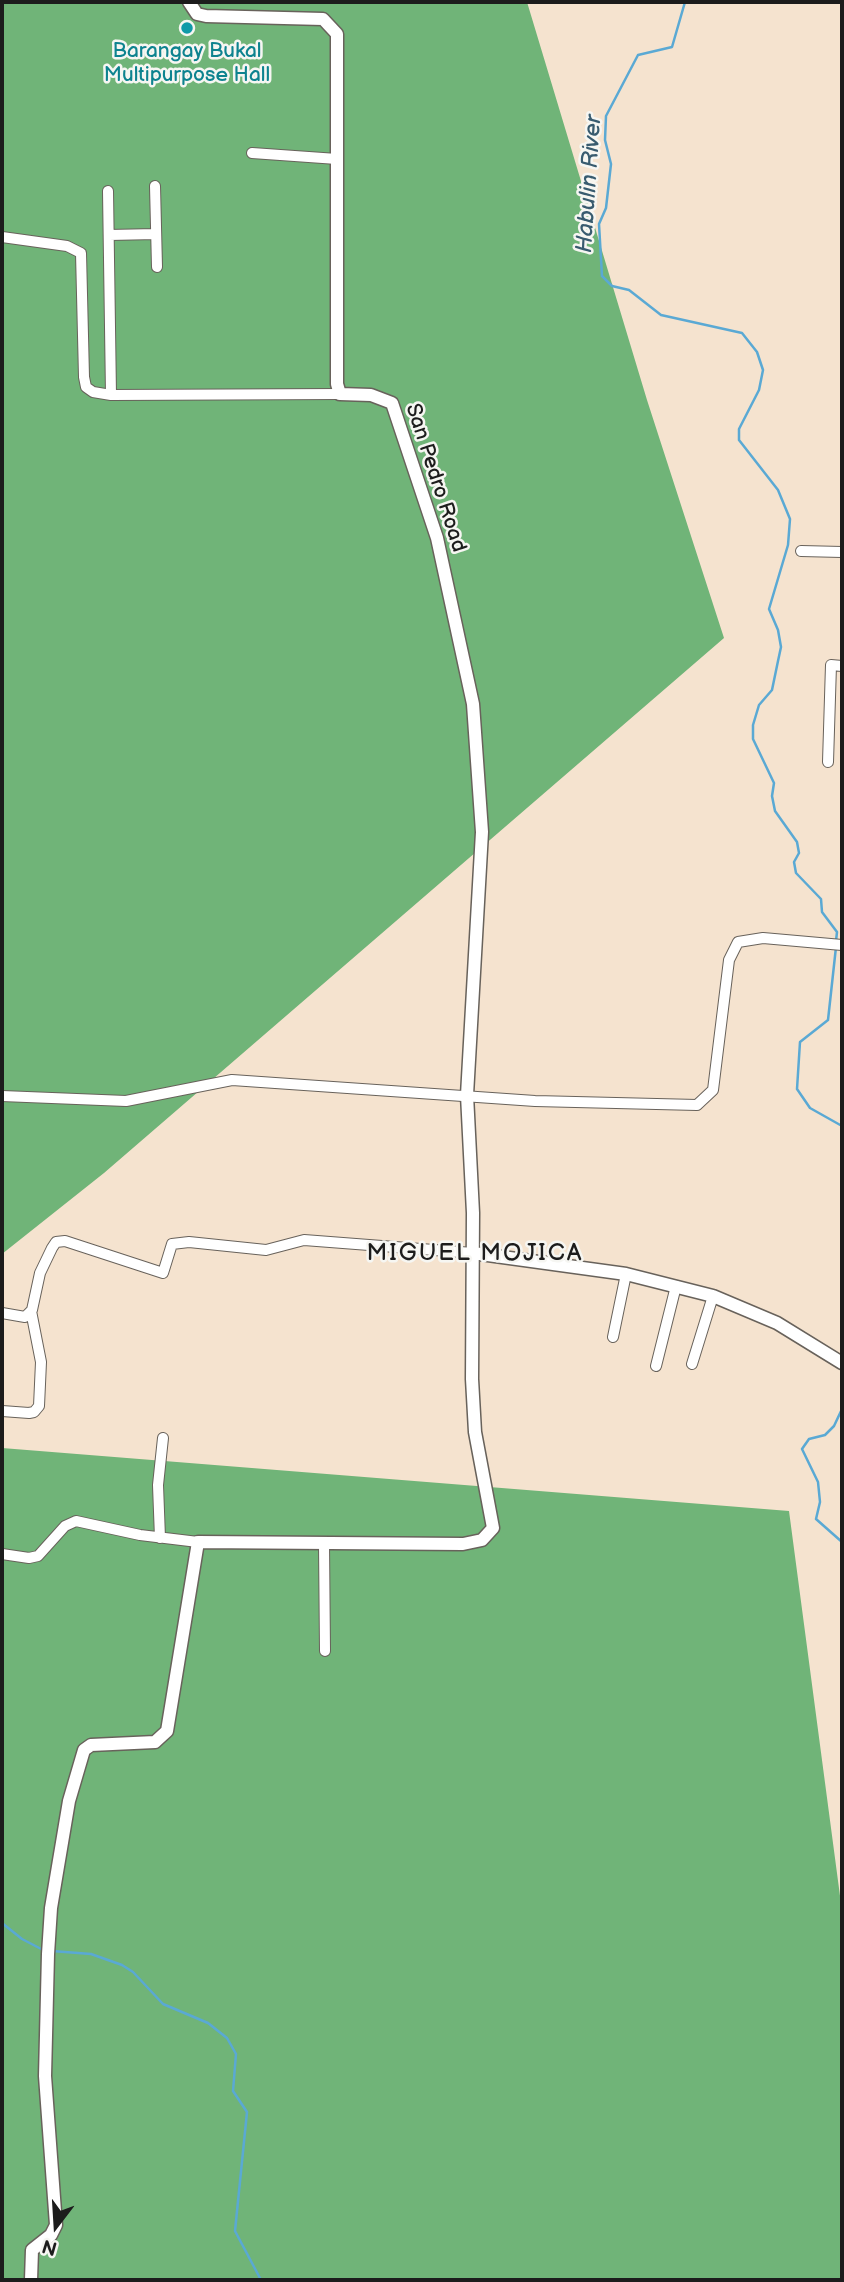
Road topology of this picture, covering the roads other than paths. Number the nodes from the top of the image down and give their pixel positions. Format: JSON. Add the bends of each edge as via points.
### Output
{"nodes":[{"id":1,"x":189,"y":2,"type":"edge"},
{"id":2,"x":251,"y":153,"type":"dead end"},
{"id":3,"x":337,"y":159,"type":"junction"},
{"id":4,"x":155,"y":186,"type":"dead end"},
{"id":5,"x":108,"y":191,"type":"dead end"},
{"id":6,"x":156,"y":234,"type":"junction"},
{"id":7,"x":109,"y":235,"type":"junction"},
{"id":8,"x":2,"y":237,"type":"edge"},
{"id":9,"x":157,"y":267,"type":"dead end"},
{"id":10,"x":340,"y":394,"type":"junction"},
{"id":11,"x":111,"y":395,"type":"junction"},
{"id":12,"x":801,"y":551,"type":"dead end"},
{"id":13,"x":842,"y":552,"type":"edge"},
{"id":14,"x":842,"y":666,"type":"edge"},
{"id":15,"x":828,"y":762,"type":"dead end"},
{"id":16,"x":842,"y":945,"type":"edge"},
{"id":17,"x":467,"y":1095,"type":"junction"},
{"id":18,"x":2,"y":1096,"type":"edge"},
{"id":19,"x":472,"y":1253,"type":"junction"},
{"id":20,"x":626,"y":1274,"type":"junction"},
{"id":21,"x":676,"y":1286,"type":"junction"},
{"id":22,"x":713,"y":1296,"type":"junction"},
{"id":23,"x":31,"y":1311,"type":"junction"},
{"id":24,"x":2,"y":1313,"type":"edge"},
{"id":25,"x":613,"y":1338,"type":"dead end"},
{"id":26,"x":842,"y":1363,"type":"edge"},
{"id":27,"x":692,"y":1364,"type":"dead end"},
{"id":28,"x":656,"y":1366,"type":"dead end"},
{"id":29,"x":2,"y":1411,"type":"edge"},
{"id":30,"x":163,"y":1438,"type":"dead end"},
{"id":31,"x":160,"y":1538,"type":"junction"},
{"id":32,"x":198,"y":1542,"type":"junction"},
{"id":33,"x":324,"y":1544,"type":"junction"},
{"id":34,"x":2,"y":1554,"type":"edge"},
{"id":35,"x":325,"y":1651,"type":"dead end"},
{"id":36,"x":31,"y":2280,"type":"edge"}],
"edges":[{"from":1,"to":3,"type":"street","via":[[197,14],[206,16],[311,16],[330,24],[339,42]]},
{"from":2,"to":3,"type":"street"},
{"from":3,"to":10,"type":"street"},
{"from":4,"to":6,"type":"street"},
{"from":5,"to":7,"type":"street"},
{"from":6,"to":7,"type":"street"},
{"from":6,"to":9,"type":"street"},
{"from":7,"to":11,"type":"street"},
{"from":8,"to":11,"type":"street","via":[[67,246],[81,253],[86,387]]},
{"from":10,"to":11,"type":"street"},
{"from":10,"to":17,"type":"street","name":"San Pedro Road","via":[[371,395],[393,402],[437,538],[473,704],[482,832]]},
{"from":12,"to":13,"type":"street"},
{"from":14,"to":15,"type":"street","via":[[831,665]]},
{"from":16,"to":17,"type":"street","via":[[762,938],[738,942],[729,960],[713,1090],[697,1105]]},
{"from":17,"to":18,"type":"street","via":[[232,1080],[126,1101]]},
{"from":17,"to":19,"type":"street"},
{"from":19,"to":20,"type":"street"},
{"from":19,"to":23,"type":"street","via":[[304,1240],[266,1250],[189,1242],[172,1244],[163,1273],[56,1242],[40,1273]]},
{"from":19,"to":33,"type":"street","via":[[475,1432],[493,1528],[482,1540],[463,1544]]},
{"from":20,"to":21,"type":"street"},
{"from":20,"to":25,"type":"street"},
{"from":21,"to":22,"type":"street"},
{"from":21,"to":28,"type":"street"},
{"from":22,"to":26,"type":"street","via":[[777,1323]]},
{"from":22,"to":27,"type":"street"},
{"from":23,"to":24,"type":"street","via":[[25,1317]]},
{"from":23,"to":29,"type":"street","via":[[41,1362],[39,1406],[29,1413]]},
{"from":30,"to":31,"type":"street","via":[[158,1485]]},
{"from":31,"to":32,"type":"street"},
{"from":31,"to":34,"type":"street","via":[[70,1522],[38,1556]]},
{"from":32,"to":33,"type":"street"},
{"from":32,"to":36,"type":"street","via":[[167,1731],[155,1742],[99,1743],[84,1750],[69,1801],[48,1954],[45,2076],[56,2225],[32,2250]]},
{"from":33,"to":35,"type":"street"}]}
